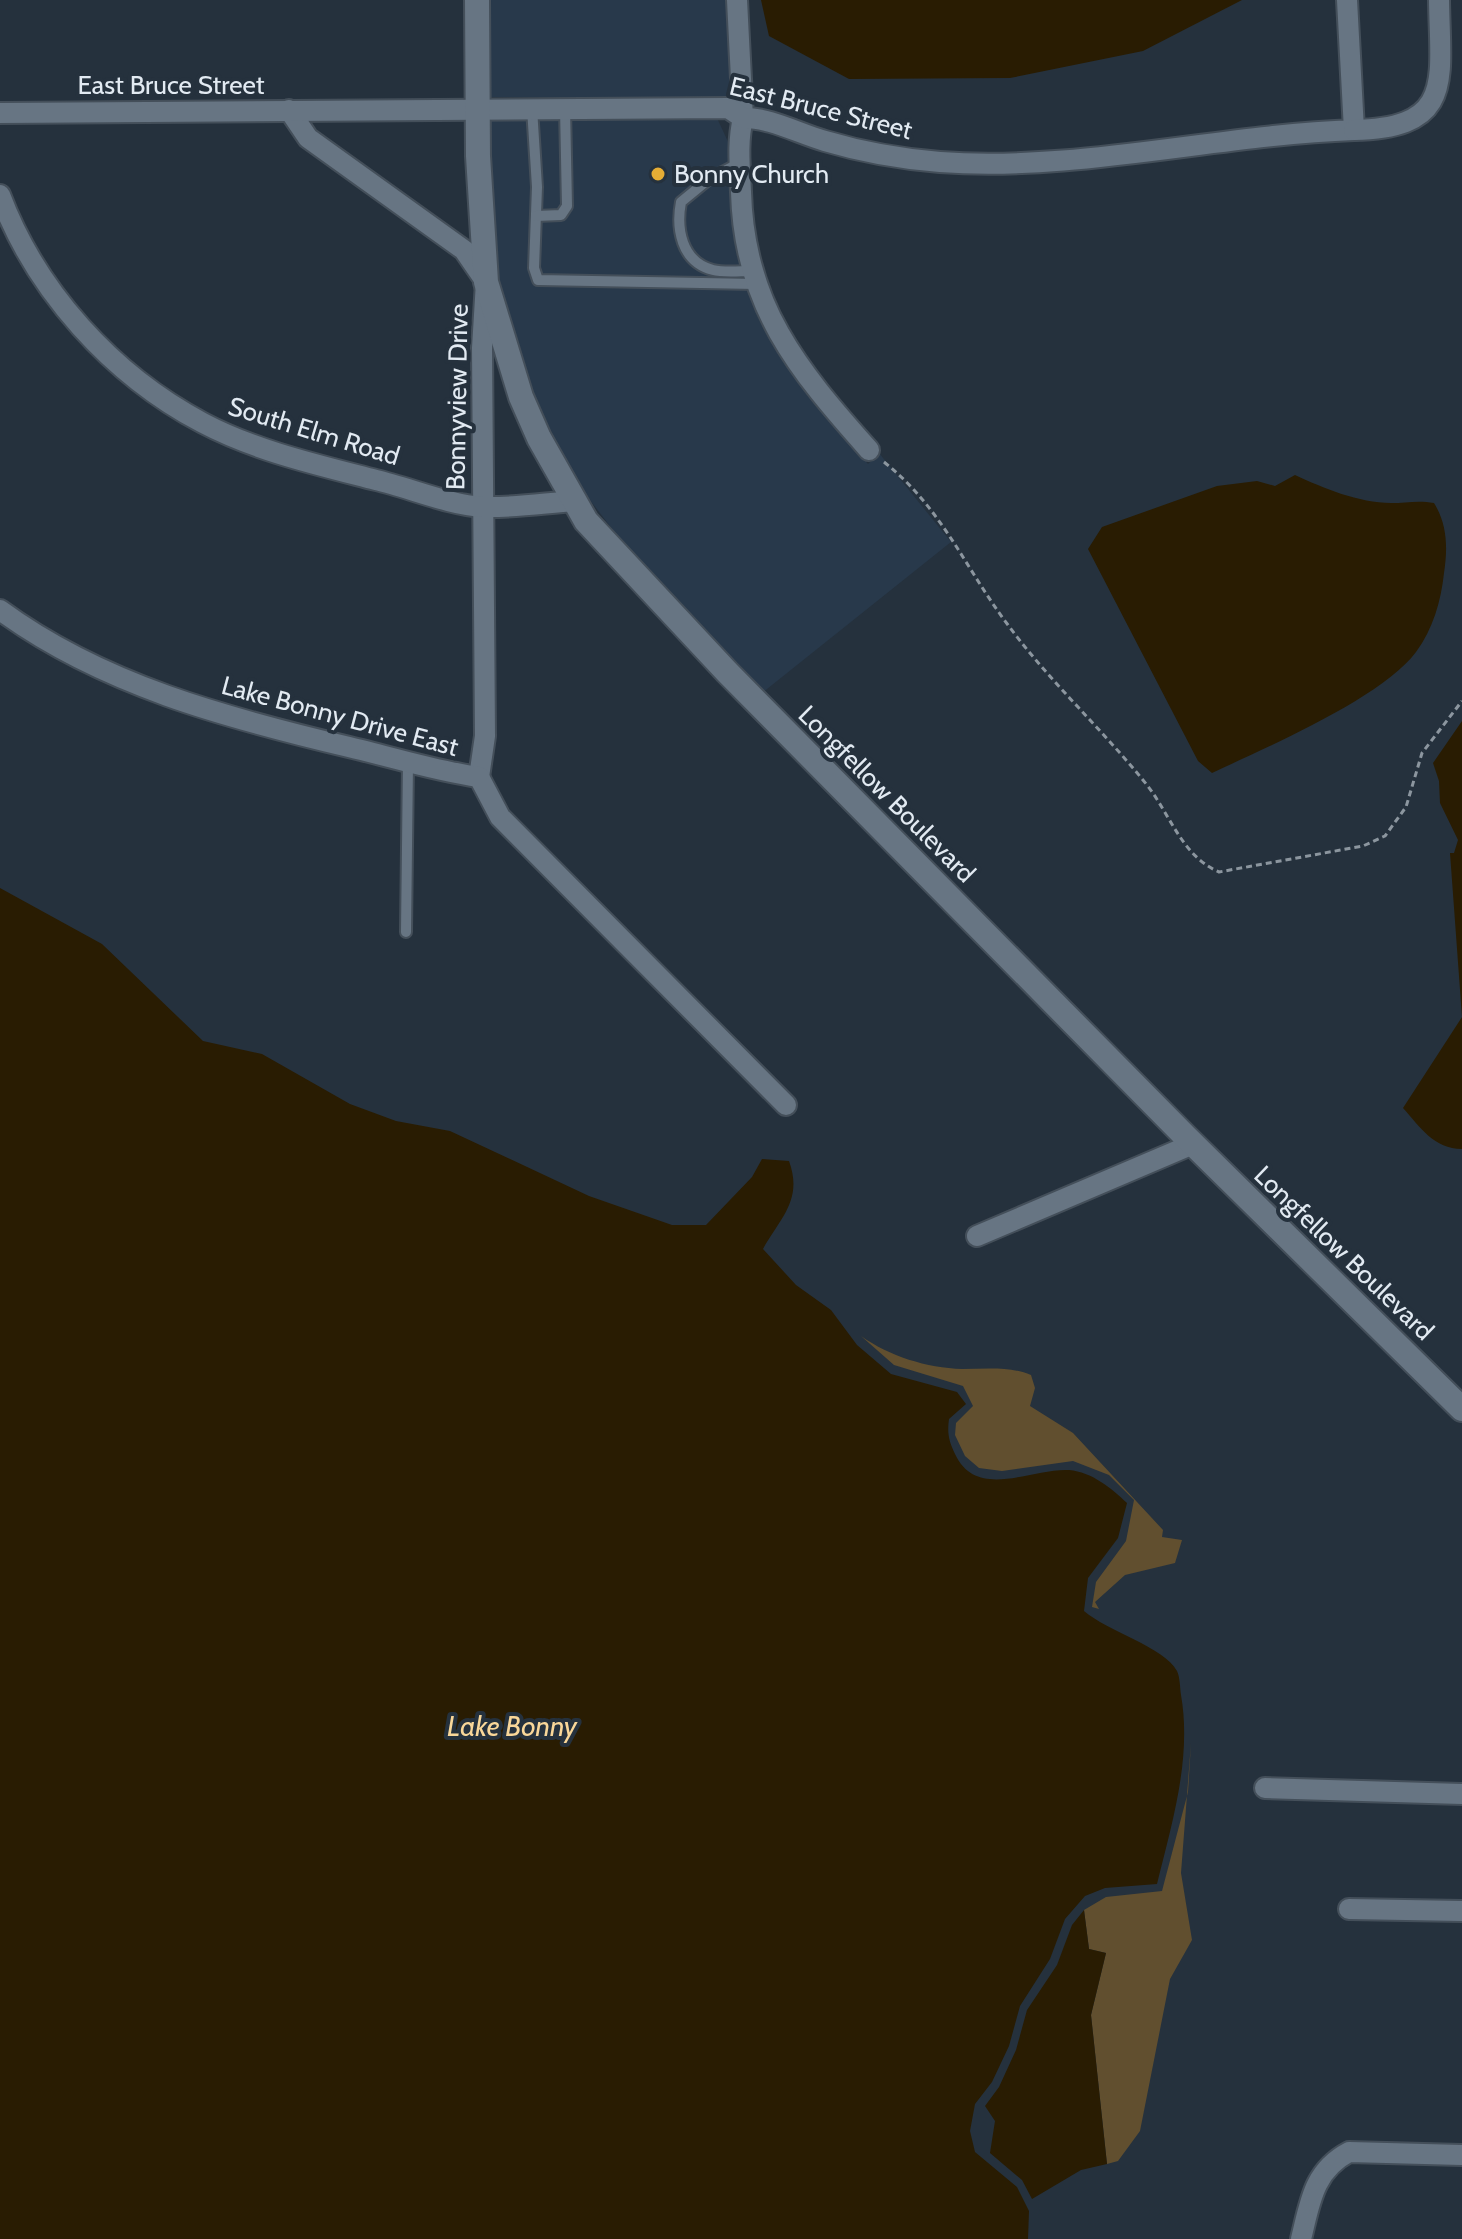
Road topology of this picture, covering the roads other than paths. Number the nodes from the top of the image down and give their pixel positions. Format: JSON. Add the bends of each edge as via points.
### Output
{"nodes":[{"id":1,"x":477,"y":0,"type":"edge"},
{"id":2,"x":737,"y":0,"type":"edge"},
{"id":3,"x":1347,"y":0,"type":"edge"},
{"id":4,"x":1439,"y":0,"type":"edge"},
{"id":5,"x":477,"y":108,"type":"junction"},
{"id":6,"x":532,"y":108,"type":"junction"},
{"id":7,"x":565,"y":108,"type":"junction"},
{"id":8,"x":289,"y":110,"type":"junction"},
{"id":9,"x":0,"y":113,"type":"edge"},
{"id":10,"x":743,"y":118,"type":"junction"},
{"id":11,"x":1354,"y":130,"type":"junction"},
{"id":12,"x":740,"y":163,"type":"junction"},
{"id":13,"x":0,"y":195,"type":"edge"},
{"id":14,"x":536,"y":216,"type":"junction"},
{"id":15,"x":754,"y":277,"type":"junction"},
{"id":16,"x":486,"y":282,"type":"junction"},
{"id":17,"x":869,"y":450,"type":"road end"},
{"id":18,"x":574,"y":501,"type":"junction"},
{"id":19,"x":482,"y":507,"type":"junction"},
{"id":20,"x":0,"y":610,"type":"edge"},
{"id":21,"x":408,"y":762,"type":"junction"},
{"id":22,"x":479,"y":777,"type":"junction"},
{"id":23,"x":406,"y":932,"type":"dead end"},
{"id":24,"x":786,"y":1105,"type":"dead end"},
{"id":25,"x":1193,"y":1144,"type":"junction"},
{"id":26,"x":977,"y":1236,"type":"dead end"},
{"id":27,"x":1462,"y":1409,"type":"edge"},
{"id":28,"x":1265,"y":1788,"type":"dead end"},
{"id":29,"x":1462,"y":1794,"type":"edge"},
{"id":30,"x":1349,"y":1909,"type":"dead end"},
{"id":31,"x":1462,"y":1911,"type":"edge"},
{"id":32,"x":1462,"y":2155,"type":"edge"},
{"id":33,"x":1301,"y":2239,"type":"edge"}],
"edges":[{"from":1,"to":5,"type":"street","name":"Longfellow Boulevard"},
{"from":2,"to":10,"type":"street"},
{"from":3,"to":11,"type":"street"},
{"from":4,"to":11,"type":"street","name":"East Bruce Street","via":[[1438,92],[1421,116],[1399,126]]},
{"from":5,"to":6,"type":"street","name":"East Bruce Street"},
{"from":5,"to":8,"type":"street","name":"East Bruce Street"},
{"from":5,"to":16,"type":"street","name":"Longfellow Boulevard"},
{"from":6,"to":7,"type":"street","name":"East Bruce Street"},
{"from":6,"to":14,"type":"lane"},
{"from":7,"to":10,"type":"street","name":"East Bruce Street","via":[[728,108]]},
{"from":7,"to":14,"type":"lane","via":[[567,206],[561,215]]},
{"from":8,"to":9,"type":"street","name":"East Bruce Street"},
{"from":8,"to":16,"type":"street","name":"Bonnyview Drive","via":[[308,138],[464,250]]},
{"from":10,"to":11,"type":"street","name":"East Bruce Street","via":[[827,142],[940,162],[1022,163],[1281,133]]},
{"from":10,"to":12,"type":"street"},
{"from":12,"to":15,"type":"street","via":[[741,220]]},
{"from":12,"to":15,"type":"lane","via":[[681,202],[680,240],[711,270]]},
{"from":13,"to":19,"type":"street","name":"South Elm Road","via":[[48,286],[115,362],[151,390],[203,423],[264,449]]},
{"from":14,"to":15,"type":"lane","via":[[538,280]]},
{"from":15,"to":17,"type":"street","via":[[789,354]]},
{"from":16,"to":18,"type":"street","name":"Longfellow Boulevard","via":[[521,397]]},
{"from":16,"to":19,"type":"street","name":"Bonnyview Drive"},
{"from":18,"to":19,"type":"street","name":"South Elm Road"},
{"from":18,"to":25,"type":"street","name":"Longfellow Boulevard","via":[[675,618]]},
{"from":19,"to":22,"type":"street","name":"Bonnyview Drive","via":[[485,736]]},
{"from":20,"to":21,"type":"street","name":"Lake Bonny Drive East","via":[[35,635],[171,697]]},
{"from":21,"to":22,"type":"street","name":"Lake Bonny Drive East"},
{"from":21,"to":23,"type":"lane"},
{"from":22,"to":24,"type":"street","name":"Lake Bonny Drive East","via":[[500,817]]},
{"from":25,"to":26,"type":"street"},
{"from":25,"to":27,"type":"street","name":"Longfellow Boulevard"},
{"from":28,"to":29,"type":"street"},
{"from":30,"to":31,"type":"street"},
{"from":32,"to":33,"type":"street","via":[[1349,2152],[1335,2159],[1315,2183]]}]}
